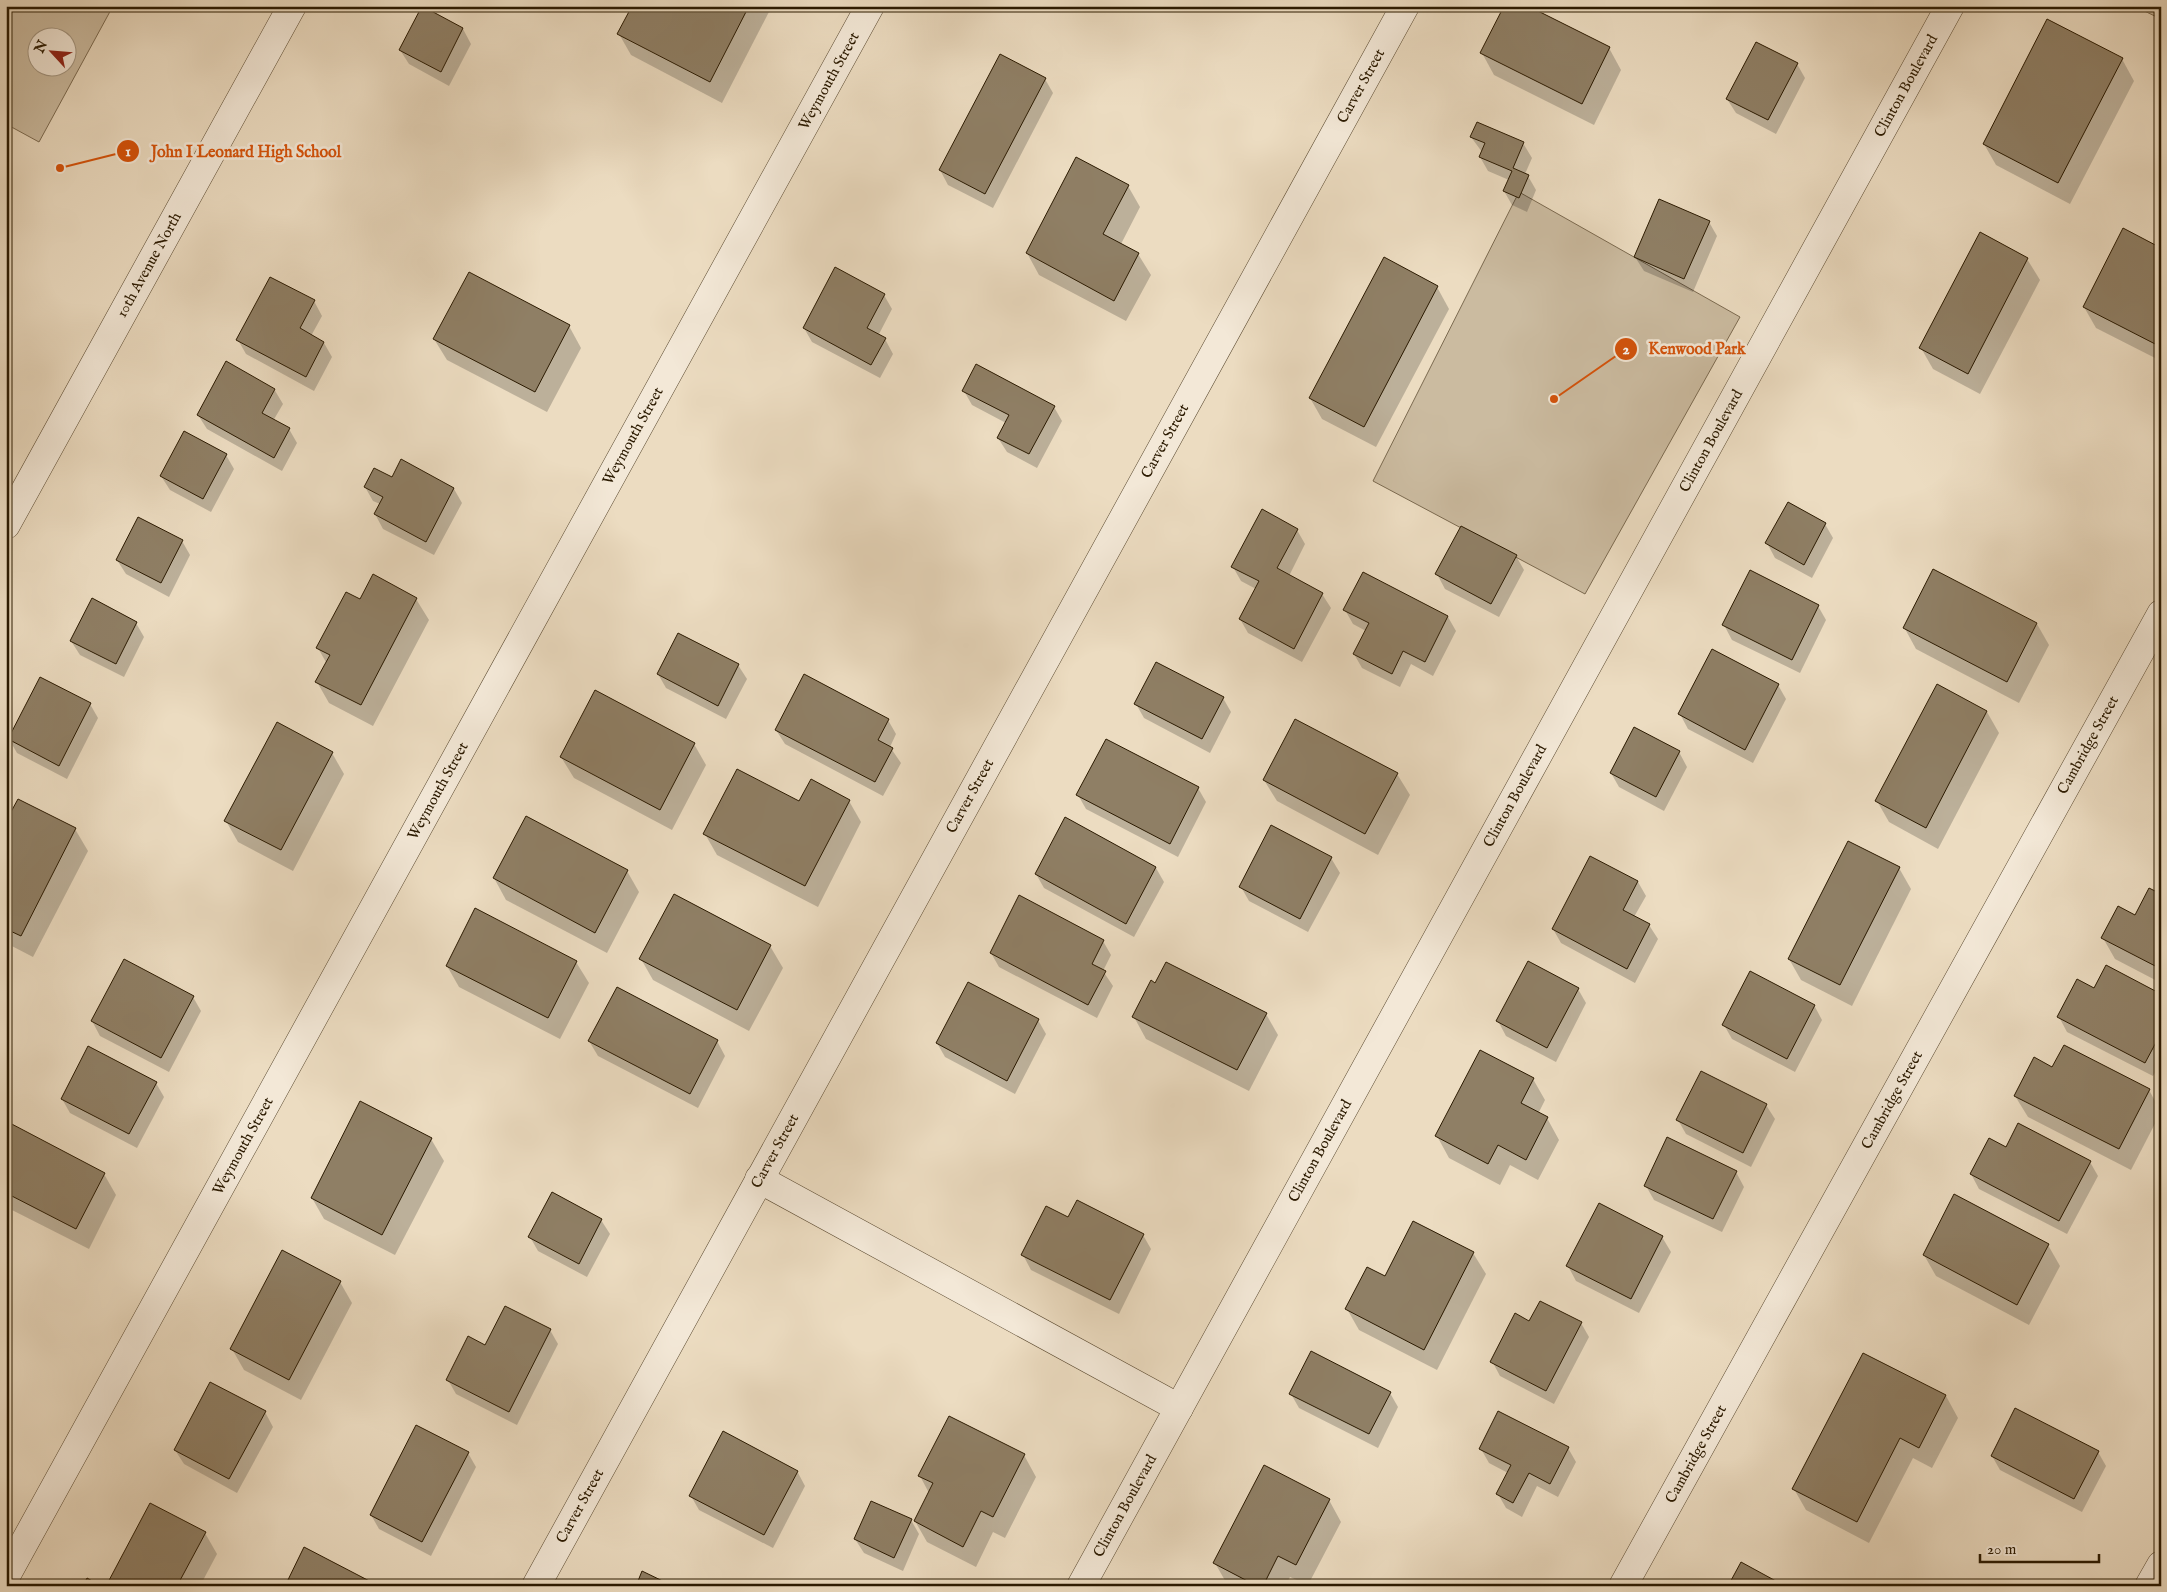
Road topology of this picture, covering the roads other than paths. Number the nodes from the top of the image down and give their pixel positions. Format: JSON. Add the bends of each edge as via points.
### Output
{"nodes":[{"id":1,"x":292,"y":6,"type":"edge"},
{"id":2,"x":870,"y":6,"type":"edge"},
{"id":3,"x":1405,"y":6,"type":"edge"},
{"id":4,"x":1950,"y":6,"type":"edge"},
{"id":5,"x":6,"y":525,"type":"edge"},
{"id":6,"x":2159,"y":620,"type":"edge"},
{"id":7,"x":759,"y":1179,"type":"junction"},
{"id":8,"x":1179,"y":1408,"type":"junction"},
{"id":9,"x":2161,"y":1565,"type":"edge"},
{"id":10,"x":6,"y":1576,"type":"edge"},
{"id":11,"x":536,"y":1586,"type":"edge"},
{"id":12,"x":1081,"y":1586,"type":"edge"},
{"id":13,"x":1623,"y":1586,"type":"edge"},
{"id":14,"x":2150,"y":1586,"type":"edge"}],
"edges":[{"from":1,"to":5,"type":"street","name":"10th Avenue North"},
{"from":2,"to":10,"type":"street","name":"Weymouth Street"},
{"from":3,"to":7,"type":"street","name":"Carver Street"},
{"from":4,"to":8,"type":"street","name":"Clinton Boulevard"},
{"from":6,"to":13,"type":"street","name":"Cambridge Street"},
{"from":7,"to":8,"type":"street"},
{"from":7,"to":11,"type":"street","name":"Carver Street"},
{"from":8,"to":12,"type":"street","name":"Clinton Boulevard"},
{"from":9,"to":14,"type":"street"}]}
